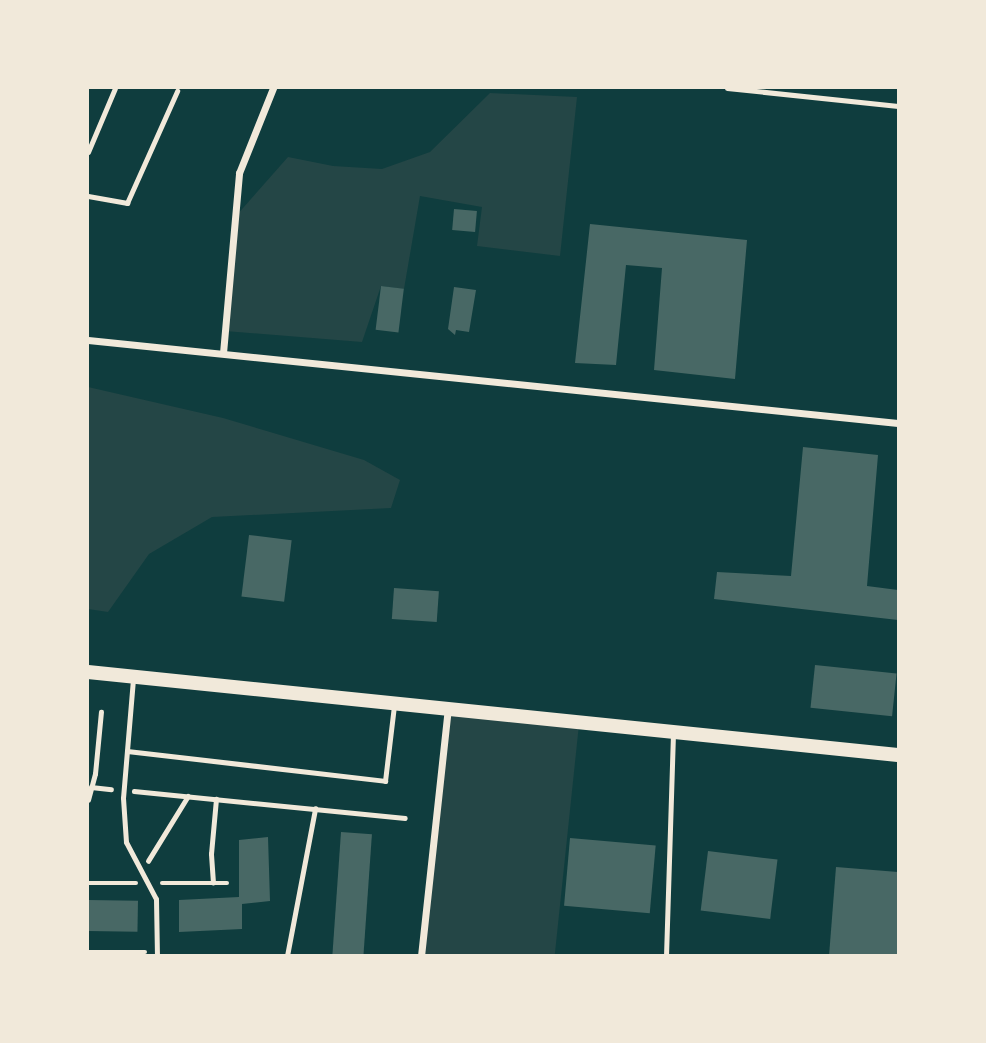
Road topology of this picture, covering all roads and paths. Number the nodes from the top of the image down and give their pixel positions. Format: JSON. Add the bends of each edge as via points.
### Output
{"nodes":[{"id":1,"x":115,"y":88,"type":"edge"},
{"id":2,"x":273,"y":88,"type":"edge"},
{"id":3,"x":727,"y":88,"type":"edge"},
{"id":4,"x":177,"y":91,"type":"dead end"},
{"id":5,"x":898,"y":106,"type":"edge"},
{"id":6,"x":88,"y":152,"type":"edge"},
{"id":7,"x":88,"y":196,"type":"edge"},
{"id":8,"x":88,"y":340,"type":"edge"},
{"id":9,"x":223,"y":354,"type":"junction"},
{"id":10,"x":898,"y":423,"type":"edge"},
{"id":11,"x":88,"y":672,"type":"edge"},
{"id":12,"x":133,"y":676,"type":"junction"},
{"id":13,"x":395,"y":703,"type":"junction"},
{"id":14,"x":448,"y":708,"type":"junction"},
{"id":15,"x":101,"y":712,"type":"dead end"},
{"id":16,"x":673,"y":732,"type":"junction"},
{"id":17,"x":127,"y":751,"type":"junction"},
{"id":18,"x":898,"y":755,"type":"edge"},
{"id":19,"x":91,"y":787,"type":"junction"},
{"id":20,"x":123,"y":790,"type":"junction"},
{"id":21,"x":188,"y":796,"type":"junction"},
{"id":22,"x":216,"y":799,"type":"junction"},
{"id":23,"x":88,"y":800,"type":"edge"},
{"id":24,"x":315,"y":809,"type":"junction"},
{"id":25,"x":405,"y":818,"type":"dead end"},
{"id":26,"x":142,"y":872,"type":"junction"},
{"id":27,"x":214,"y":883,"type":"dead end"},
{"id":28,"x":88,"y":951,"type":"edge"},
{"id":29,"x":158,"y":954,"type":"edge"},
{"id":30,"x":288,"y":956,"type":"edge"},
{"id":31,"x":421,"y":956,"type":"edge"},
{"id":32,"x":666,"y":956,"type":"edge"}],
"edges":[{"from":1,"to":6,"type":"lane"},
{"from":2,"to":9,"type":"street","via":[[239,173]]},
{"from":3,"to":5,"type":"lane"},
{"from":4,"to":7,"type":"lane","via":[[127,203]]},
{"from":8,"to":9,"type":"street"},
{"from":9,"to":10,"type":"street"},
{"from":11,"to":12,"type":"main road"},
{"from":12,"to":13,"type":"main road"},
{"from":12,"to":17,"type":"lane"},
{"from":13,"to":14,"type":"main road"},
{"from":13,"to":17,"type":"lane","via":[[385,781]]},
{"from":14,"to":16,"type":"main road"},
{"from":14,"to":31,"type":"street"},
{"from":15,"to":19,"type":"path"},
{"from":16,"to":18,"type":"main road"},
{"from":16,"to":32,"type":"lane"},
{"from":17,"to":20,"type":"lane"},
{"from":19,"to":20,"type":"path"},
{"from":19,"to":23,"type":"path"},
{"from":20,"to":21,"type":"path"},
{"from":20,"to":26,"type":"lane","via":[[126,842]]},
{"from":21,"to":22,"type":"path"},
{"from":21,"to":26,"type":"path"},
{"from":22,"to":24,"type":"path"},
{"from":22,"to":27,"type":"path","via":[[211,854]]},
{"from":24,"to":25,"type":"path"},
{"from":24,"to":30,"type":"path"},
{"from":26,"to":29,"type":"lane","via":[[156,899]]},
{"from":28,"to":29,"type":"path"}]}
